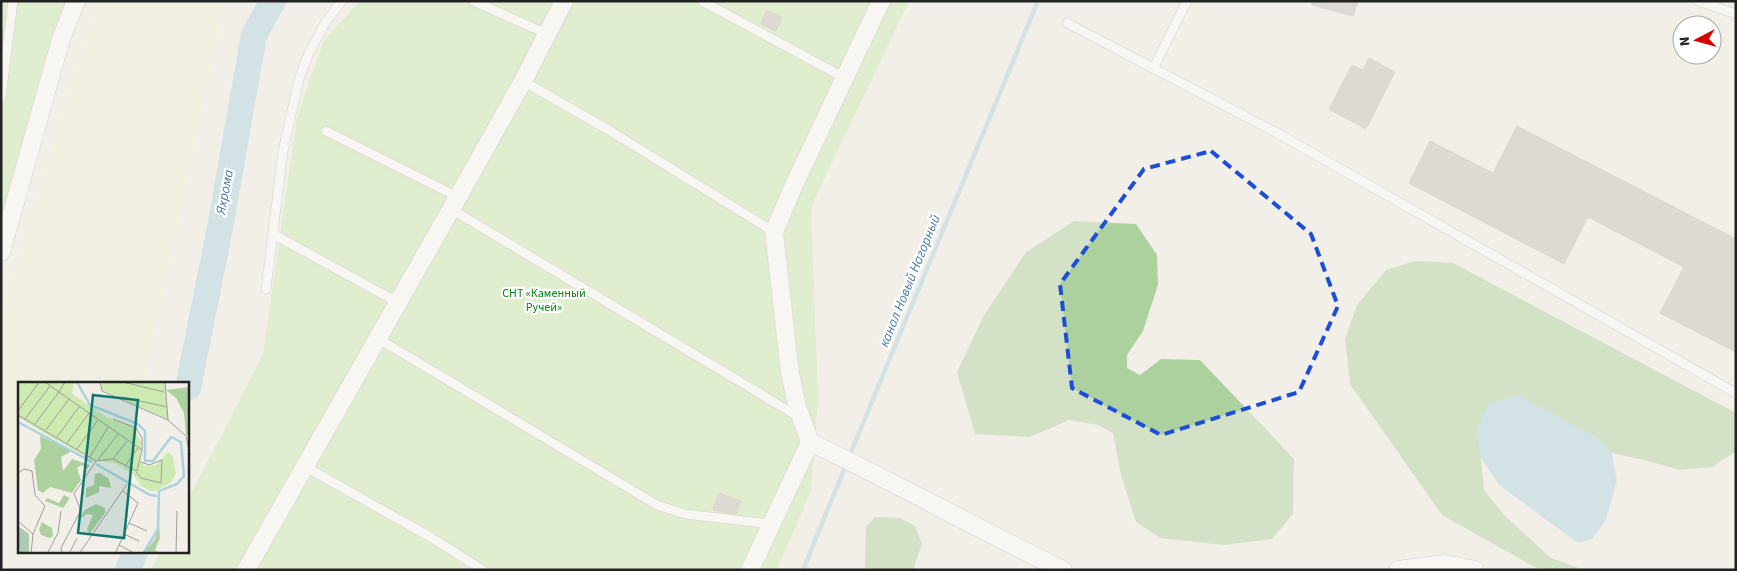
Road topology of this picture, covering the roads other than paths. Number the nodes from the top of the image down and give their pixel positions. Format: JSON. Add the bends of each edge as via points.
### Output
{"nodes":[{"id":1,"x":13,"y":1,"type":"edge"},
{"id":2,"x":76,"y":1,"type":"edge"},
{"id":3,"x":342,"y":1,"type":"edge"},
{"id":4,"x":473,"y":1,"type":"edge"},
{"id":5,"x":564,"y":1,"type":"edge"},
{"id":6,"x":702,"y":1,"type":"edge"},
{"id":7,"x":882,"y":1,"type":"edge"},
{"id":8,"x":1187,"y":1,"type":"edge"},
{"id":9,"x":1698,"y":1,"type":"edge"},
{"id":10,"x":1736,"y":14,"type":"edge"},
{"id":11,"x":1067,"y":23,"type":"dead end"},
{"id":12,"x":547,"y":34,"type":"junction"},
{"id":13,"x":1154,"y":69,"type":"junction"},
{"id":14,"x":845,"y":78,"type":"junction"},
{"id":15,"x":522,"y":81,"type":"junction"},
{"id":16,"x":1,"y":98,"type":"edge"},
{"id":17,"x":326,"y":131,"type":"dead end"},
{"id":18,"x":454,"y":203,"type":"junction"},
{"id":19,"x":774,"y":232,"type":"junction"},
{"id":20,"x":272,"y":234,"type":"junction"},
{"id":21,"x":1,"y":252,"type":"edge"},
{"id":22,"x":266,"y":289,"type":"dead end"},
{"id":23,"x":397,"y":302,"type":"junction"},
{"id":24,"x":377,"y":338,"type":"junction"},
{"id":25,"x":1736,"y":393,"type":"edge"},
{"id":26,"x":802,"y":419,"type":"junction"},
{"id":27,"x":810,"y":442,"type":"junction"},
{"id":28,"x":304,"y":466,"type":"junction"},
{"id":29,"x":771,"y":524,"type":"junction"},
{"id":30,"x":246,"y":570,"type":"edge"},
{"id":31,"x":483,"y":570,"type":"edge"},
{"id":32,"x":750,"y":570,"type":"edge"},
{"id":33,"x":1063,"y":570,"type":"edge"},
{"id":34,"x":1398,"y":570,"type":"edge"},
{"id":35,"x":1475,"y":570,"type":"edge"}],
"edges":[{"from":1,"to":16,"type":"lane"},
{"from":2,"to":21,"type":"street","via":[[61,39]]},
{"from":3,"to":20,"type":"lane","via":[[321,31],[299,79],[283,151]]},
{"from":4,"to":12,"type":"lane"},
{"from":5,"to":12,"type":"street"},
{"from":6,"to":14,"type":"lane"},
{"from":7,"to":14,"type":"street"},
{"from":8,"to":13,"type":"lane"},
{"from":9,"to":10,"type":"lane"},
{"from":11,"to":13,"type":"lane"},
{"from":12,"to":15,"type":"street"},
{"from":13,"to":25,"type":"lane","via":[[1277,133]]},
{"from":14,"to":19,"type":"street"},
{"from":15,"to":18,"type":"street"},
{"from":15,"to":19,"type":"lane","via":[[612,132]]},
{"from":17,"to":18,"type":"lane"},
{"from":18,"to":23,"type":"street"},
{"from":18,"to":26,"type":"lane"},
{"from":19,"to":26,"type":"street","via":[[790,373]]},
{"from":20,"to":22,"type":"lane"},
{"from":20,"to":23,"type":"lane"},
{"from":23,"to":24,"type":"street"},
{"from":24,"to":28,"type":"street"},
{"from":24,"to":29,"type":"lane","via":[[657,504],[685,514]]},
{"from":26,"to":27,"type":"street"},
{"from":27,"to":29,"type":"street"},
{"from":27,"to":33,"type":"street"},
{"from":28,"to":30,"type":"street"},
{"from":28,"to":31,"type":"lane"},
{"from":29,"to":32,"type":"street"},
{"from":34,"to":35,"type":"street","via":[[1445,564]]}]}
